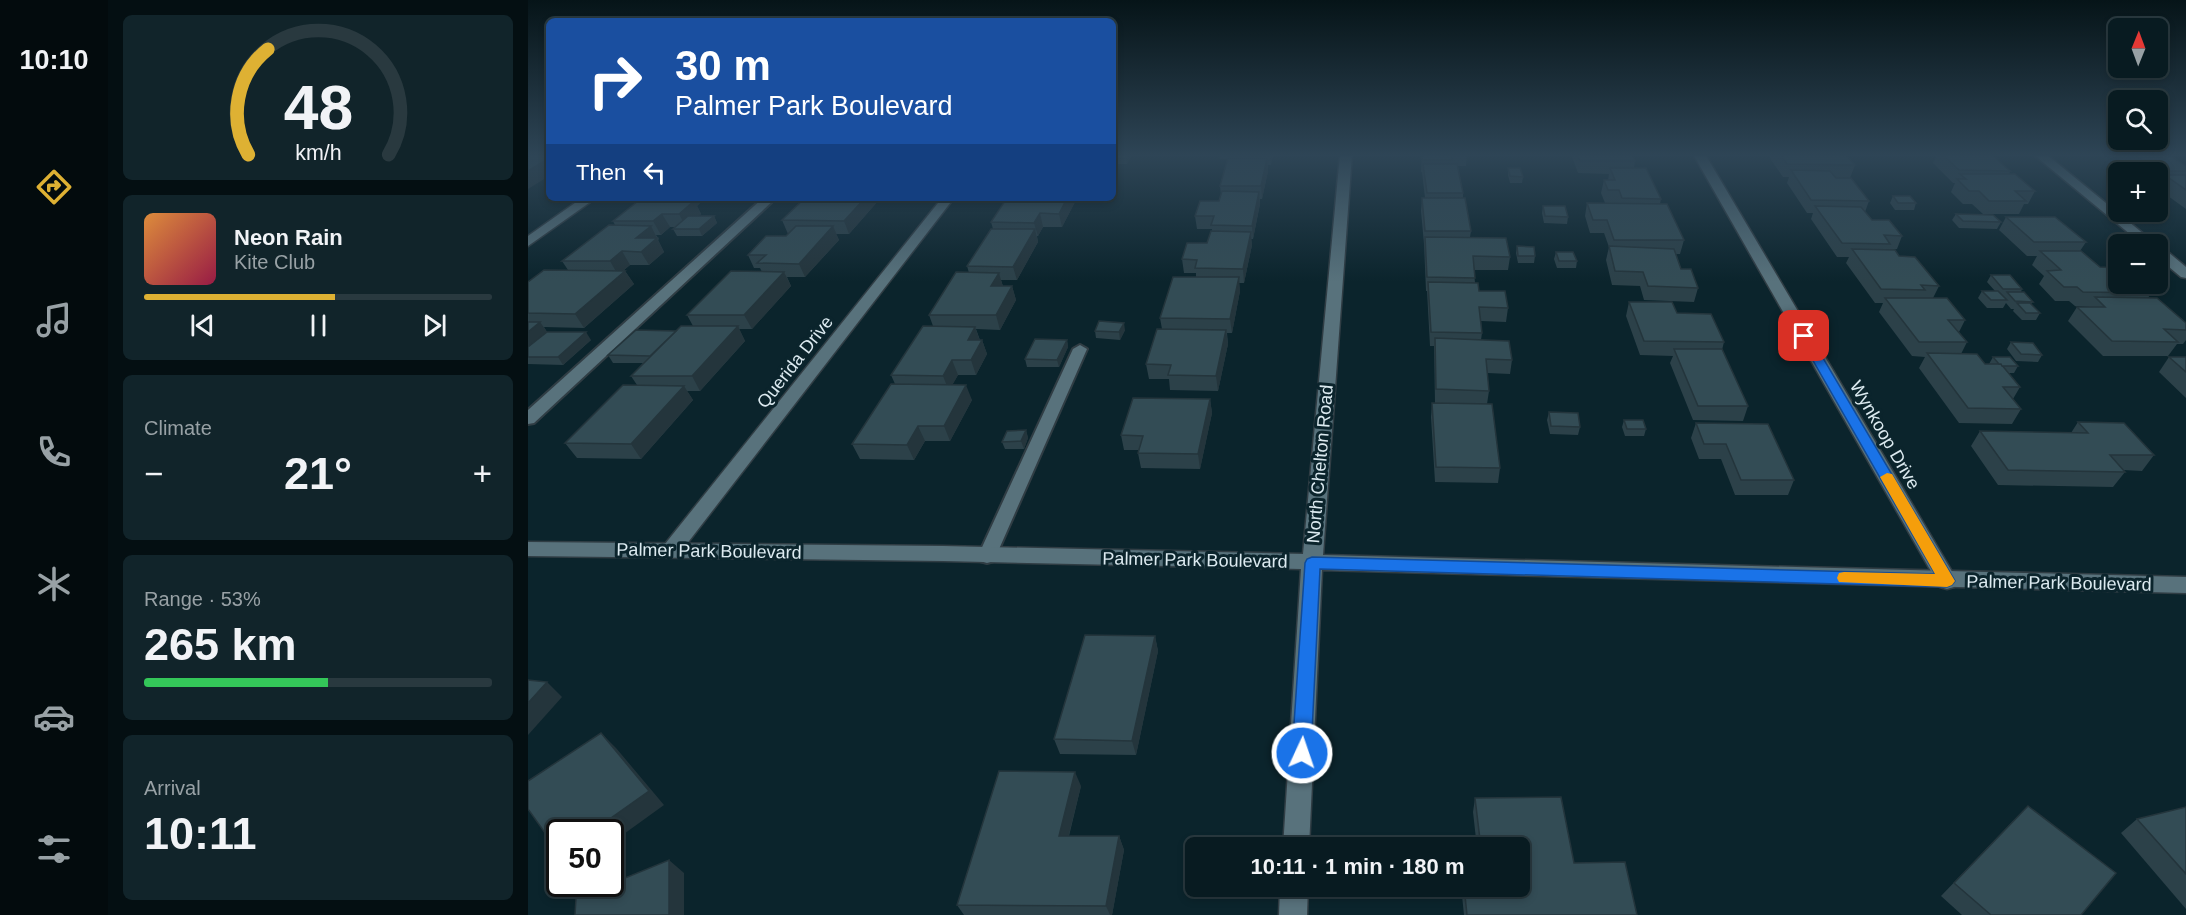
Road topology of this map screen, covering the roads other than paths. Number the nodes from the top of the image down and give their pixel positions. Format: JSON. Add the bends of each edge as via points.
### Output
{"nodes":[{"id":1,"x":1342,"y":197,"type":"edge"},
{"id":2,"x":1724,"y":197,"type":"edge"},
{"id":3,"x":2092,"y":197,"type":"edge"},
{"id":4,"x":586,"y":201,"type":"edge"},
{"id":5,"x":767,"y":201,"type":"edge"},
{"id":6,"x":946,"y":201,"type":"edge"},
{"id":7,"x":2138,"y":234,"type":"edge"},
{"id":8,"x":528,"y":242,"type":"edge"},
{"id":9,"x":2168,"y":259,"type":"edge"},
{"id":10,"x":2186,"y":274,"type":"edge"},
{"id":11,"x":1080,"y":349,"type":"dead end"},
{"id":12,"x":528,"y":419,"type":"edge"},
{"id":13,"x":528,"y":549,"type":"edge"},
{"id":14,"x":672,"y":549,"type":"junction"},
{"id":15,"x":987,"y":556,"type":"junction"},
{"id":16,"x":1312,"y":563,"type":"junction"},
{"id":17,"x":1947,"y":581,"type":"junction"},
{"id":18,"x":2186,"y":585,"type":"edge"},
{"id":19,"x":1297,"y":837,"type":"edge"},
{"id":20,"x":1294,"y":897,"type":"edge"},
{"id":21,"x":1293,"y":915,"type":"edge"}],
"edges":[{"from":1,"to":16,"type":"main road","name":"North Chelton Road"},
{"from":2,"to":17,"type":"main road","name":"Wynkoop Drive"},
{"from":3,"to":7,"type":"main road"},
{"from":4,"to":8,"type":"main road"},
{"from":5,"to":12,"type":"lane"},
{"from":6,"to":14,"type":"main road","name":"Querida Drive"},
{"from":9,"to":10,"type":"main road"},
{"from":11,"to":15,"type":"lane"},
{"from":13,"to":14,"type":"main road","name":"Palmer Park Boulevard"},
{"from":14,"to":15,"type":"main road","name":"Palmer Park Boulevard"},
{"from":15,"to":16,"type":"main road","name":"Palmer Park Boulevard"},
{"from":16,"to":17,"type":"main road","name":"Palmer Park Boulevard"},
{"from":16,"to":19,"type":"main road","name":"North Chelton Road"},
{"from":17,"to":18,"type":"main road","name":"Palmer Park Boulevard"},
{"from":20,"to":21,"type":"main road"}]}
